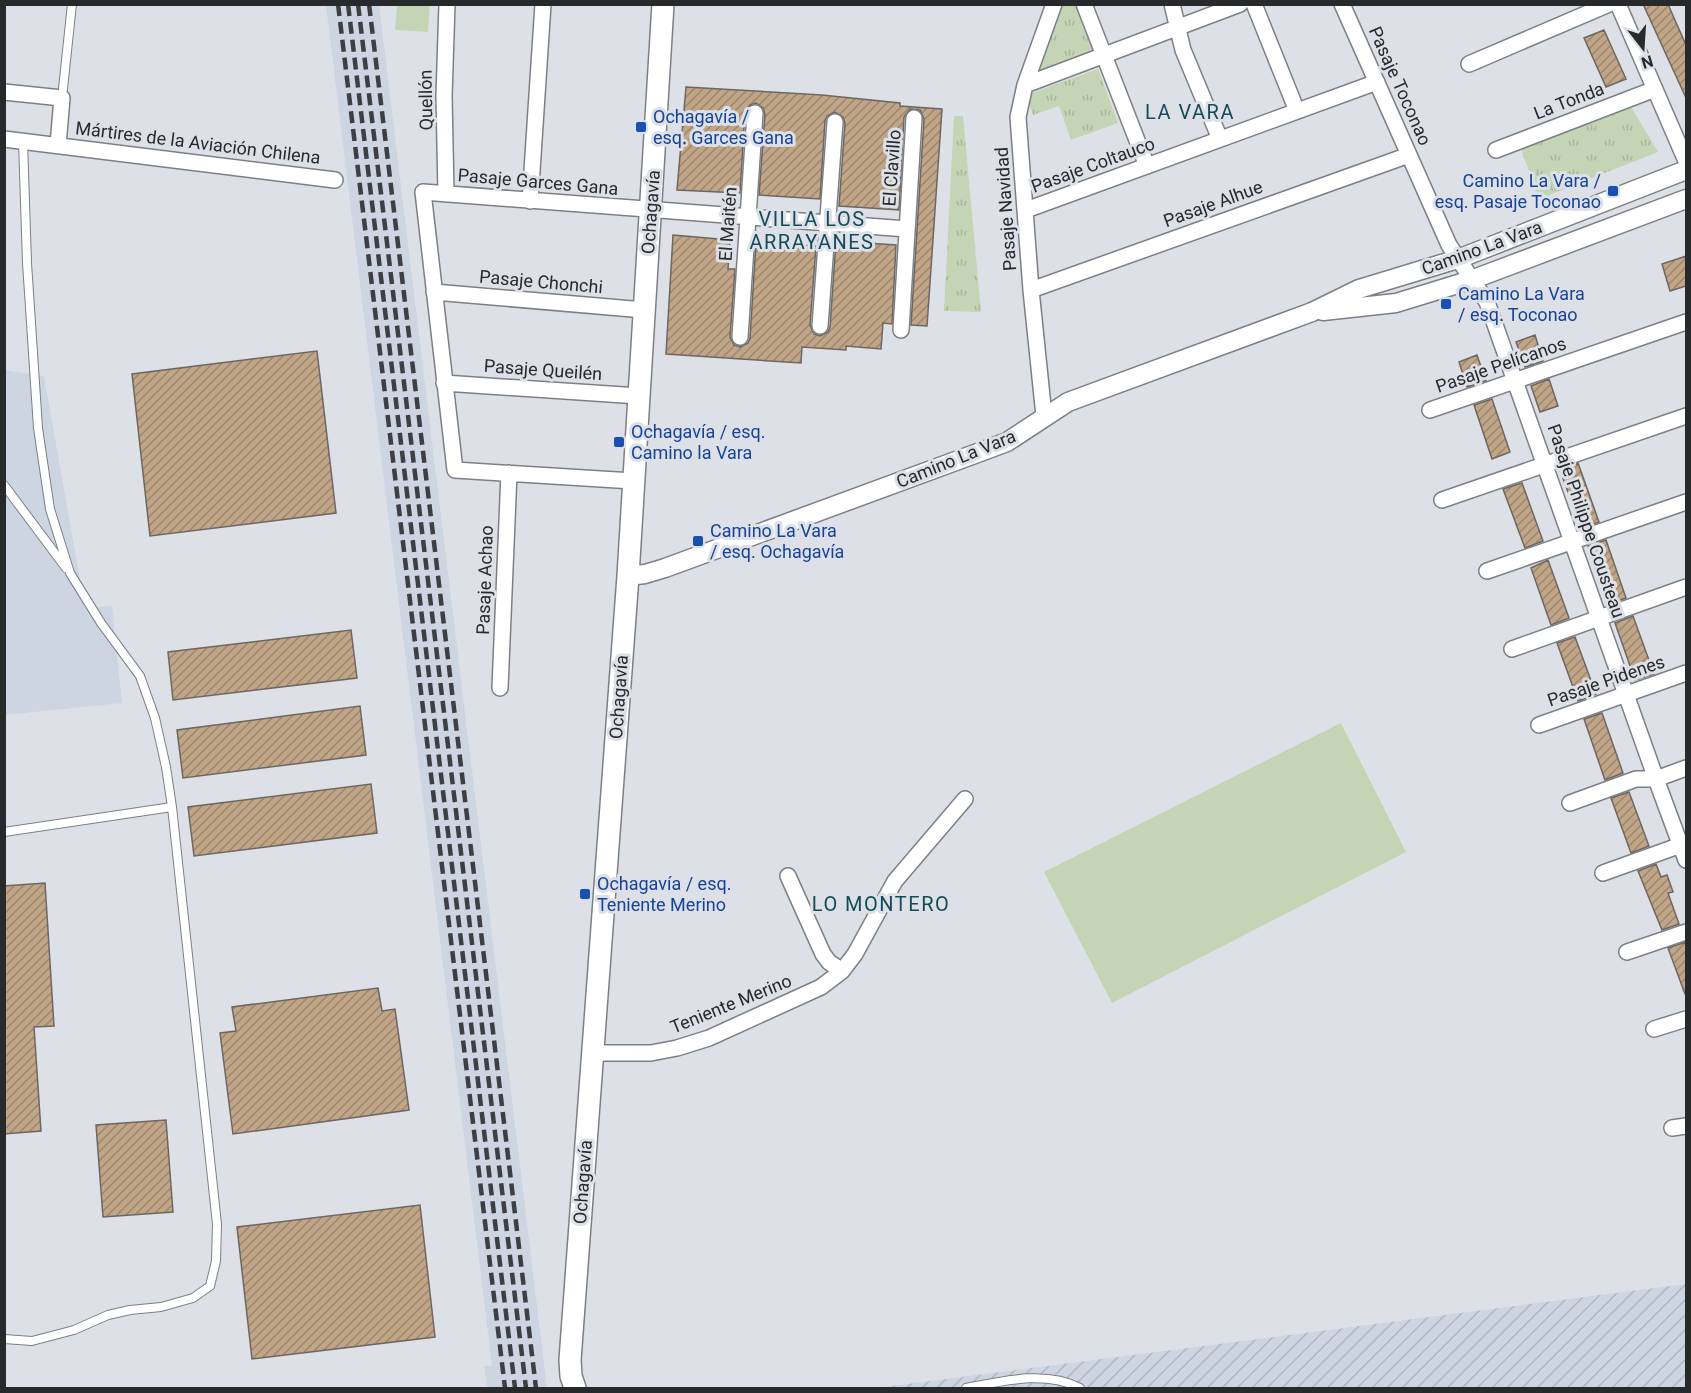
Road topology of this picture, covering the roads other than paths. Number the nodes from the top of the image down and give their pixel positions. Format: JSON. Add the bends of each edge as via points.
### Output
{"nodes":[{"id":1,"x":72,"y":4,"type":"edge"},
{"id":2,"x":447,"y":4,"type":"edge"},
{"id":3,"x":543,"y":4,"type":"edge"},
{"id":4,"x":663,"y":4,"type":"edge"},
{"id":5,"x":1054,"y":4,"type":"edge"},
{"id":6,"x":1084,"y":4,"type":"edge"},
{"id":7,"x":1172,"y":4,"type":"edge"},
{"id":8,"x":1240,"y":4,"type":"edge"},
{"id":9,"x":1254,"y":4,"type":"edge"},
{"id":10,"x":1342,"y":4,"type":"edge"},
{"id":11,"x":1609,"y":4,"type":"edge"},
{"id":12,"x":1618,"y":4,"type":"edge"},
{"id":13,"x":1178,"y":27,"type":"junction"},
{"id":14,"x":1104,"y":55,"type":"junction"},
{"id":15,"x":1469,"y":64,"type":"dead end"},
{"id":16,"x":1377,"y":82,"type":"junction"},
{"id":17,"x":1025,"y":85,"type":"junction"},
{"id":18,"x":1655,"y":89,"type":"junction"},
{"id":19,"x":4,"y":92,"type":"edge"},
{"id":20,"x":62,"y":98,"type":"junction"},
{"id":21,"x":1297,"y":111,"type":"junction"},
{"id":22,"x":755,"y":113,"type":"dead end"},
{"id":23,"x":914,"y":118,"type":"dead end"},
{"id":24,"x":835,"y":122,"type":"dead end"},
{"id":25,"x":4,"y":139,"type":"edge"},
{"id":26,"x":1220,"y":140,"type":"junction"},
{"id":27,"x":23,"y":141,"type":"junction"},
{"id":28,"x":58,"y":145,"type":"junction"},
{"id":29,"x":1496,"y":150,"type":"dead end"},
{"id":30,"x":1409,"y":155,"type":"junction"},
{"id":31,"x":1147,"y":166,"type":"junction"},
{"id":32,"x":1682,"y":169,"type":"edge"},
{"id":33,"x":334,"y":180,"type":"dead end"},
{"id":34,"x":446,"y":194,"type":"junction"},
{"id":35,"x":1686,"y":199,"type":"edge"},
{"id":36,"x":530,"y":201,"type":"junction"},
{"id":37,"x":1026,"y":210,"type":"junction"},
{"id":38,"x":651,"y":211,"type":"junction"},
{"id":39,"x":748,"y":218,"type":"junction"},
{"id":40,"x":828,"y":224,"type":"junction"},
{"id":41,"x":907,"y":229,"type":"junction"},
{"id":42,"x":1458,"y":259,"type":"junction"},
{"id":43,"x":1471,"y":280,"type":"junction"},
{"id":44,"x":1031,"y":290,"type":"junction"},
{"id":45,"x":434,"y":292,"type":"junction"},
{"id":46,"x":644,"y":310,"type":"junction"},
{"id":47,"x":1312,"y":312,"type":"junction"},
{"id":48,"x":1686,"y":322,"type":"edge"},
{"id":49,"x":820,"y":326,"type":"dead end"},
{"id":50,"x":901,"y":330,"type":"dead end"},
{"id":51,"x":741,"y":338,"type":"dead end"},
{"id":52,"x":1515,"y":381,"type":"junction"},
{"id":53,"x":444,"y":383,"type":"junction"},
{"id":54,"x":639,"y":396,"type":"junction"},
{"id":55,"x":1430,"y":410,"type":"dead end"},
{"id":56,"x":1044,"y":416,"type":"junction"},
{"id":57,"x":1686,"y":416,"type":"edge"},
{"id":58,"x":1545,"y":464,"type":"junction"},
{"id":59,"x":509,"y":473,"type":"junction"},
{"id":60,"x":633,"y":481,"type":"junction"},
{"id":61,"x":4,"y":485,"type":"edge"},
{"id":62,"x":1442,"y":500,"type":"dead end"},
{"id":63,"x":1686,"y":502,"type":"edge"},
{"id":64,"x":1572,"y":542,"type":"junction"},
{"id":65,"x":1487,"y":571,"type":"dead end"},
{"id":66,"x":70,"y":573,"type":"junction"},
{"id":67,"x":628,"y":576,"type":"junction"},
{"id":68,"x":1686,"y":587,"type":"edge"},
{"id":69,"x":1599,"y":618,"type":"junction"},
{"id":70,"x":1512,"y":649,"type":"dead end"},
{"id":71,"x":1686,"y":674,"type":"edge"},
{"id":72,"x":500,"y":688,"type":"dead end"},
{"id":73,"x":1626,"y":694,"type":"junction"},
{"id":74,"x":1539,"y":725,"type":"dead end"},
{"id":75,"x":1686,"y":768,"type":"edge"},
{"id":76,"x":1656,"y":779,"type":"junction"},
{"id":77,"x":965,"y":799,"type":"dead end"},
{"id":78,"x":1570,"y":803,"type":"dead end"},
{"id":79,"x":172,"y":807,"type":"junction"},
{"id":80,"x":4,"y":832,"type":"edge"},
{"id":81,"x":1684,"y":852,"type":"edge"},
{"id":82,"x":1603,"y":873,"type":"dead end"},
{"id":83,"x":788,"y":876,"type":"dead end"},
{"id":84,"x":1686,"y":932,"type":"edge"},
{"id":85,"x":1627,"y":952,"type":"dead end"},
{"id":86,"x":842,"y":971,"type":"junction"},
{"id":87,"x":1686,"y":1019,"type":"edge"},
{"id":88,"x":1654,"y":1029,"type":"dead end"},
{"id":89,"x":593,"y":1053,"type":"junction"},
{"id":90,"x":4,"y":1339,"type":"edge"},
{"id":91,"x":966,"y":1388,"type":"edge"},
{"id":92,"x":575,"y":1389,"type":"edge"},
{"id":93,"x":1080,"y":1389,"type":"edge"}],
"edges":[{"from":1,"to":20,"type":"lane"},
{"from":2,"to":34,"type":"street","name":"Quellón"},
{"from":3,"to":36,"type":"street"},
{"from":4,"to":38,"type":"main road","name":"Ochagavía"},
{"from":5,"to":17,"type":"street","name":"Pasaje Navidad"},
{"from":6,"to":14,"type":"street"},
{"from":7,"to":13,"type":"street"},
{"from":8,"to":13,"type":"street"},
{"from":9,"to":21,"type":"street"},
{"from":10,"to":16,"type":"street","name":"Pasaje Toconao"},
{"from":11,"to":15,"type":"street"},
{"from":12,"to":18,"type":"street"},
{"from":13,"to":14,"type":"street"},
{"from":13,"to":26,"type":"street","via":[[1183,50]]},
{"from":14,"to":17,"type":"street"},
{"from":14,"to":31,"type":"street"},
{"from":16,"to":21,"type":"street","name":"Pasaje Coltauco"},
{"from":16,"to":30,"type":"street","name":"Pasaje Toconao"},
{"from":17,"to":37,"type":"street","name":"Pasaje Navidad","via":[[1018,117]]},
{"from":18,"to":29,"type":"street","name":"La Tonda"},
{"from":18,"to":32,"type":"street"},
{"from":19,"to":20,"type":"street","name":"Mártires de la Aviación Chilena"},
{"from":20,"to":28,"type":"street","name":"Mártires de la Aviación Chilena"},
{"from":21,"to":26,"type":"street","name":"Pasaje Coltauco"},
{"from":22,"to":39,"type":"street","name":"El Maitén"},
{"from":23,"to":41,"type":"street","name":"El Clavillo"},
{"from":24,"to":40,"type":"street"},
{"from":25,"to":27,"type":"street","name":"Mártires de la Aviación Chilena"},
{"from":26,"to":31,"type":"street","name":"Pasaje Coltauco"},
{"from":27,"to":28,"type":"street","name":"Mártires de la Aviación Chilena"},
{"from":27,"to":66,"type":"lane","via":[[38,428],[50,509]]},
{"from":28,"to":33,"type":"street","name":"Mártires de la Aviación Chilena"},
{"from":30,"to":42,"type":"street","name":"Pasaje Toconao"},
{"from":30,"to":44,"type":"street","name":"Pasaje Alhue"},
{"from":31,"to":37,"type":"street","name":"Pasaje Coltauco"},
{"from":32,"to":35,"type":"street"},
{"from":32,"to":42,"type":"street","name":"Camino La Vara"},
{"from":34,"to":36,"type":"street","name":"Pasaje Garces Gana"},
{"from":34,"to":45,"type":"street","name":"Pasaje Garces Gana","via":[[423,192]]},
{"from":35,"to":43,"type":"street","name":"Camino La Vara"},
{"from":36,"to":38,"type":"street","name":"Pasaje Garces Gana"},
{"from":37,"to":44,"type":"street","name":"Pasaje Navidad"},
{"from":38,"to":39,"type":"street","name":"Pasaje Garces Gana"},
{"from":38,"to":46,"type":"main road","name":"Ochagavía"},
{"from":39,"to":40,"type":"street","name":"Pasaje Garces Gana"},
{"from":39,"to":51,"type":"street","name":"El Maitén"},
{"from":40,"to":41,"type":"street","name":"Pasaje Garces Gana"},
{"from":40,"to":49,"type":"street"},
{"from":41,"to":50,"type":"street","name":"El Clavillo"},
{"from":42,"to":43,"type":"street","name":"Pasaje Toconao"},
{"from":42,"to":47,"type":"street","name":"Camino La Vara","via":[[1359,289]]},
{"from":43,"to":47,"type":"street","name":"Camino La Vara","via":[[1396,303]]},
{"from":43,"to":52,"type":"street","name":"Pasaje Philippe Cousteau","via":[[1487,302]]},
{"from":44,"to":56,"type":"street","name":"Pasaje Navidad"},
{"from":45,"to":46,"type":"street","name":"Pasaje Chonchi"},
{"from":45,"to":53,"type":"street"},
{"from":46,"to":54,"type":"main road","name":"Ochagavía"},
{"from":47,"to":56,"type":"street","name":"Camino La Vara","via":[[1068,402]]},
{"from":48,"to":52,"type":"street","name":"Pasaje Pelícanos"},
{"from":52,"to":55,"type":"street","name":"Pasaje Pelícanos"},
{"from":52,"to":58,"type":"street","name":"Pasaje Philippe Cousteau"},
{"from":53,"to":54,"type":"street","name":"Pasaje Queilén"},
{"from":53,"to":59,"type":"street","via":[[455,470]]},
{"from":54,"to":60,"type":"main road","name":"Ochagavía"},
{"from":56,"to":67,"type":"street","name":"Camino La Vara","via":[[1007,441],[983,451],[664,568]]},
{"from":57,"to":58,"type":"street"},
{"from":58,"to":62,"type":"street"},
{"from":58,"to":64,"type":"street","name":"Pasaje Philippe Cousteau"},
{"from":59,"to":60,"type":"street"},
{"from":59,"to":72,"type":"street","name":"Pasaje Achao"},
{"from":60,"to":67,"type":"main road","name":"Ochagavía"},
{"from":61,"to":66,"type":"lane"},
{"from":63,"to":64,"type":"street"},
{"from":64,"to":65,"type":"street"},
{"from":64,"to":69,"type":"street","name":"Pasaje Philippe Cousteau"},
{"from":66,"to":79,"type":"lane","via":[[140,676],[155,718]]},
{"from":67,"to":89,"type":"main road","name":"Ochagavía"},
{"from":68,"to":69,"type":"street"},
{"from":69,"to":70,"type":"street"},
{"from":69,"to":73,"type":"street","name":"Pasaje Philippe Cousteau"},
{"from":71,"to":73,"type":"street","name":"Pasaje Pidenes"},
{"from":73,"to":74,"type":"street","name":"Pasaje Pidenes"},
{"from":73,"to":76,"type":"street","name":"Pasaje Philippe Cousteau"},
{"from":75,"to":76,"type":"street"},
{"from":76,"to":78,"type":"street","via":[[1636,779]]},
{"from":76,"to":81,"type":"street","name":"Pasaje Philippe Cousteau"},
{"from":77,"to":86,"type":"street","name":"Teniente Merino","via":[[896,881]]},
{"from":79,"to":80,"type":"lane"},
{"from":79,"to":90,"type":"lane","via":[[217,1224],[216,1261],[210,1286],[193,1298],[108,1315],[74,1330],[32,1341]]},
{"from":81,"to":82,"type":"street"},
{"from":83,"to":86,"type":"street","via":[[823,954]]},
{"from":84,"to":85,"type":"street"},
{"from":86,"to":89,"type":"street","name":"Teniente Merino","via":[[821,987],[709,1038],[651,1053]]},
{"from":87,"to":88,"type":"street"},
{"from":89,"to":92,"type":"main road","name":"Ochagavía","via":[[570,1360]]},
{"from":91,"to":93,"type":"lane","via":[[1013,1378],[1065,1380]]}]}
